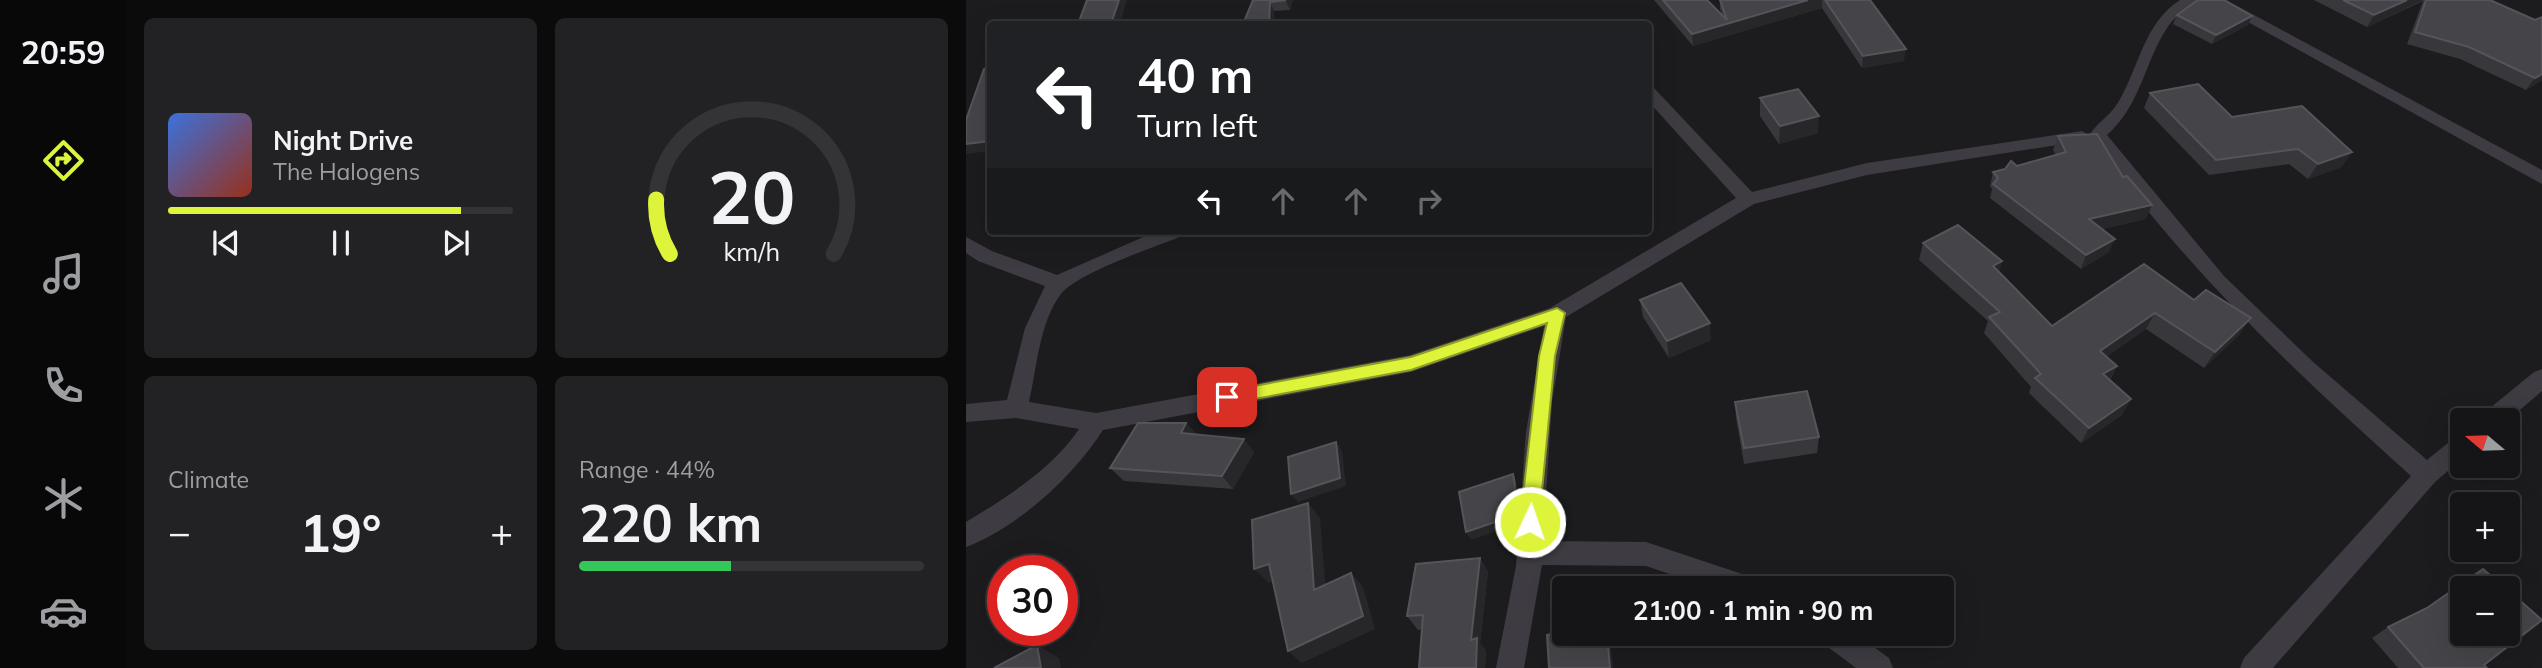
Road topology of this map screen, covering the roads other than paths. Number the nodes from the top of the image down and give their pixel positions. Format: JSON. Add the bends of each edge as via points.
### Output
{"nodes":[{"id":1,"x":2190,"y":0,"type":"edge"},
{"id":2,"x":2214,"y":0,"type":"edge"},
{"id":3,"x":1652,"y":95,"type":"edge"},
{"id":4,"x":2098,"y":134,"type":"junction"},
{"id":5,"x":2542,"y":178,"type":"edge"},
{"id":6,"x":1748,"y":199,"type":"junction"},
{"id":7,"x":1166,"y":235,"type":"edge"},
{"id":8,"x":966,"y":244,"type":"edge"},
{"id":9,"x":1058,"y":283,"type":"junction"},
{"id":10,"x":1557,"y":313,"type":"junction"},
{"id":11,"x":2542,"y":378,"type":"edge"},
{"id":12,"x":2506,"y":408,"type":"edge"},
{"id":13,"x":1017,"y":409,"type":"junction"},
{"id":14,"x":966,"y":413,"type":"edge"},
{"id":15,"x":1096,"y":422,"type":"junction"},
{"id":16,"x":2450,"y":455,"type":"edge"},
{"id":17,"x":2427,"y":475,"type":"junction"},
{"id":18,"x":966,"y":535,"type":"edge"},
{"id":19,"x":1530,"y":553,"type":"junction"},
{"id":20,"x":1712,"y":576,"type":"edge"},
{"id":21,"x":1850,"y":646,"type":"edge"},
{"id":22,"x":1510,"y":668,"type":"edge"},
{"id":23,"x":1879,"y":668,"type":"edge"},
{"id":24,"x":2254,"y":668,"type":"edge"}],
"edges":[{"from":1,"to":4,"type":"street","via":[[2165,17],[2127,106]]},
{"from":2,"to":5,"type":"street"},
{"from":3,"to":6,"type":"street"},
{"from":4,"to":6,"type":"street","via":[[1867,169]]},
{"from":4,"to":17,"type":"street","via":[[2217,281],[2304,367]]},
{"from":6,"to":10,"type":"street"},
{"from":7,"to":9,"type":"street"},
{"from":8,"to":9,"type":"street","via":[[985,256]]},
{"from":9,"to":13,"type":"street","via":[[1045,301],[1034,334]]},
{"from":10,"to":15,"type":"street","via":[[1411,363]]},
{"from":10,"to":19,"type":"street","via":[[1533,468]]},
{"from":11,"to":12,"type":"street"},
{"from":13,"to":14,"type":"street"},
{"from":13,"to":15,"type":"street"},
{"from":15,"to":18,"type":"street","via":[[1056,475]]},
{"from":16,"to":17,"type":"street"},
{"from":17,"to":24,"type":"street"},
{"from":19,"to":20,"type":"street","via":[[1646,554]]},
{"from":19,"to":22,"type":"street"},
{"from":21,"to":23,"type":"street"}]}
